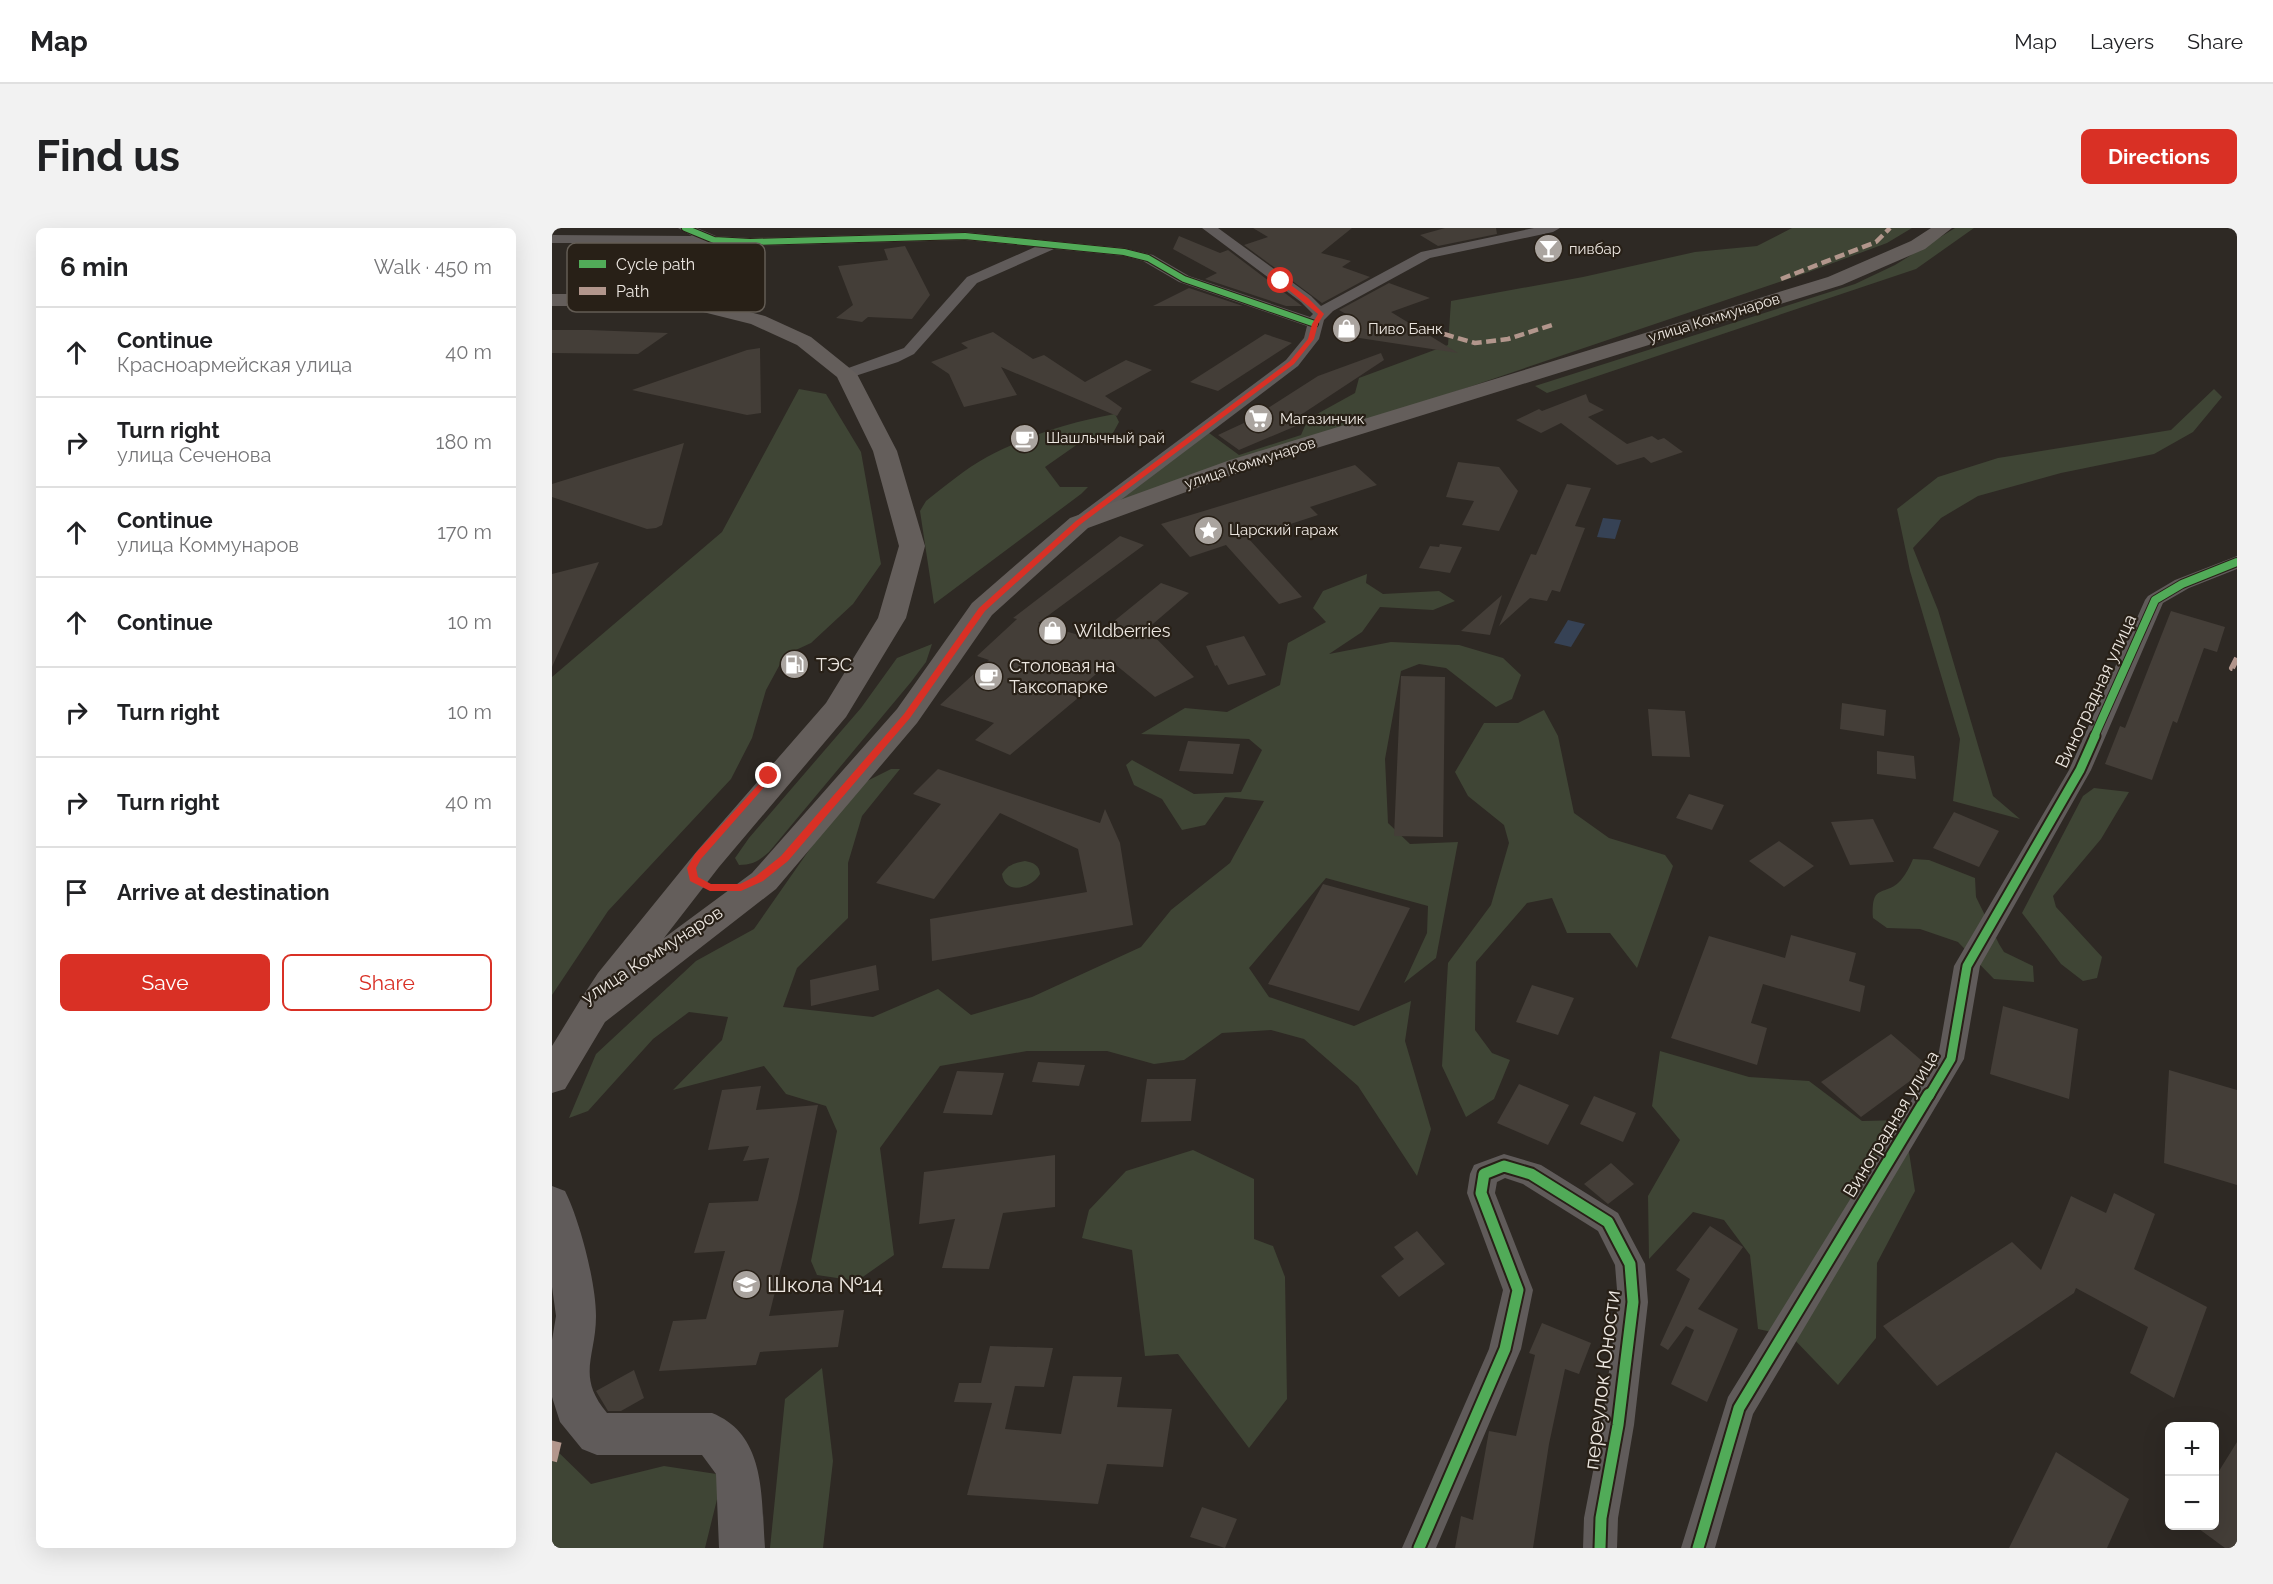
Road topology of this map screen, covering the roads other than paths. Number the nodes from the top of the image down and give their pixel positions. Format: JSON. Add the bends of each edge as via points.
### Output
{"nodes":[{"id":1,"x":685,"y":228,"type":"edge"},
{"id":2,"x":1209,"y":228,"type":"edge"},
{"id":3,"x":1553,"y":228,"type":"edge"},
{"id":4,"x":1943,"y":228,"type":"edge"},
{"id":5,"x":552,"y":239,"type":"edge"},
{"id":6,"x":714,"y":240,"type":"junction"},
{"id":7,"x":1050,"y":246,"type":"junction"},
{"id":8,"x":552,"y":305,"type":"edge"},
{"id":9,"x":567,"y":305,"type":"edge"},
{"id":10,"x":707,"y":312,"type":"edge"},
{"id":11,"x":727,"y":312,"type":"edge"},
{"id":12,"x":1318,"y":319,"type":"junction"},
{"id":13,"x":840,"y":376,"type":"junction"},
{"id":14,"x":1079,"y":523,"type":"junction"},
{"id":15,"x":2237,"y":562,"type":"edge"},
{"id":16,"x":700,"y":865,"type":"junction"},
{"id":17,"x":774,"y":870,"type":"junction"},
{"id":18,"x":610,"y":983,"type":"junction"},
{"id":19,"x":581,"y":1011,"type":"junction"},
{"id":20,"x":552,"y":1040,"type":"edge"},
{"id":21,"x":552,"y":1078,"type":"edge"},
{"id":22,"x":552,"y":1203,"type":"edge"},
{"id":23,"x":560,"y":1375,"type":"edge"},
{"id":24,"x":742,"y":1548,"type":"edge"},
{"id":25,"x":1419,"y":1548,"type":"edge"},
{"id":26,"x":1600,"y":1548,"type":"edge"},
{"id":27,"x":1698,"y":1548,"type":"edge"}],
"edges":[{"from":1,"to":6,"type":"street"},
{"from":2,"to":12,"type":"street","via":[[1306,299]]},
{"from":3,"to":12,"type":"street","via":[[1426,255],[1337,302]]},
{"from":4,"to":14,"type":"main road","name":"улица Коммунаров","via":[[1918,245],[1835,281],[1238,465]]},
{"from":5,"to":6,"type":"street"},
{"from":6,"to":7,"type":"street","via":[[965,236]]},
{"from":7,"to":12,"type":"street","via":[[1094,248],[1148,258],[1184,279]]},
{"from":7,"to":13,"type":"street","via":[[972,280],[909,351]]},
{"from":8,"to":9,"type":"main road"},
{"from":10,"to":13,"type":"main road","via":[[748,323],[797,347]]},
{"from":11,"to":13,"type":"main road","via":[[758,320],[804,341]]},
{"from":12,"to":14,"type":"street","via":[[1311,339],[1292,363]]},
{"from":13,"to":16,"type":"main road","via":[[885,451],[912,546],[892,618],[860,675],[816,734]]},
{"from":14,"to":17,"type":"main road","name":"улица Коммунаров","via":[[982,609],[907,716]]},
{"from":15,"to":27,"type":"street","name":"Виноградная улица","via":[[2182,584],[2155,600],[2079,770],[1968,966],[1951,1059],[1739,1408]]},
{"from":16,"to":17,"type":"main road","via":[[710,887],[741,888]]},
{"from":16,"to":18,"type":"main road"},
{"from":16,"to":19,"type":"main road","via":[[653,906]]},
{"from":17,"to":18,"type":"main road","name":"улица Коммунаров"},
{"from":17,"to":19,"type":"main road","name":"улица Коммунаров"},
{"from":18,"to":19,"type":"main road"},
{"from":19,"to":20,"type":"main road"},
{"from":19,"to":21,"type":"main road"},
{"from":22,"to":23,"type":"street","via":[[568,1259],[576,1316]]},
{"from":23,"to":24,"type":"street","via":[[575,1407],[597,1434],[712,1434],[737,1466]]},
{"from":25,"to":26,"type":"street","name":"переулок Юности","via":[[1504,1349],[1518,1290],[1481,1193],[1484,1174],[1504,1166],[1531,1174],[1608,1222],[1630,1264],[1633,1302]]}]}
